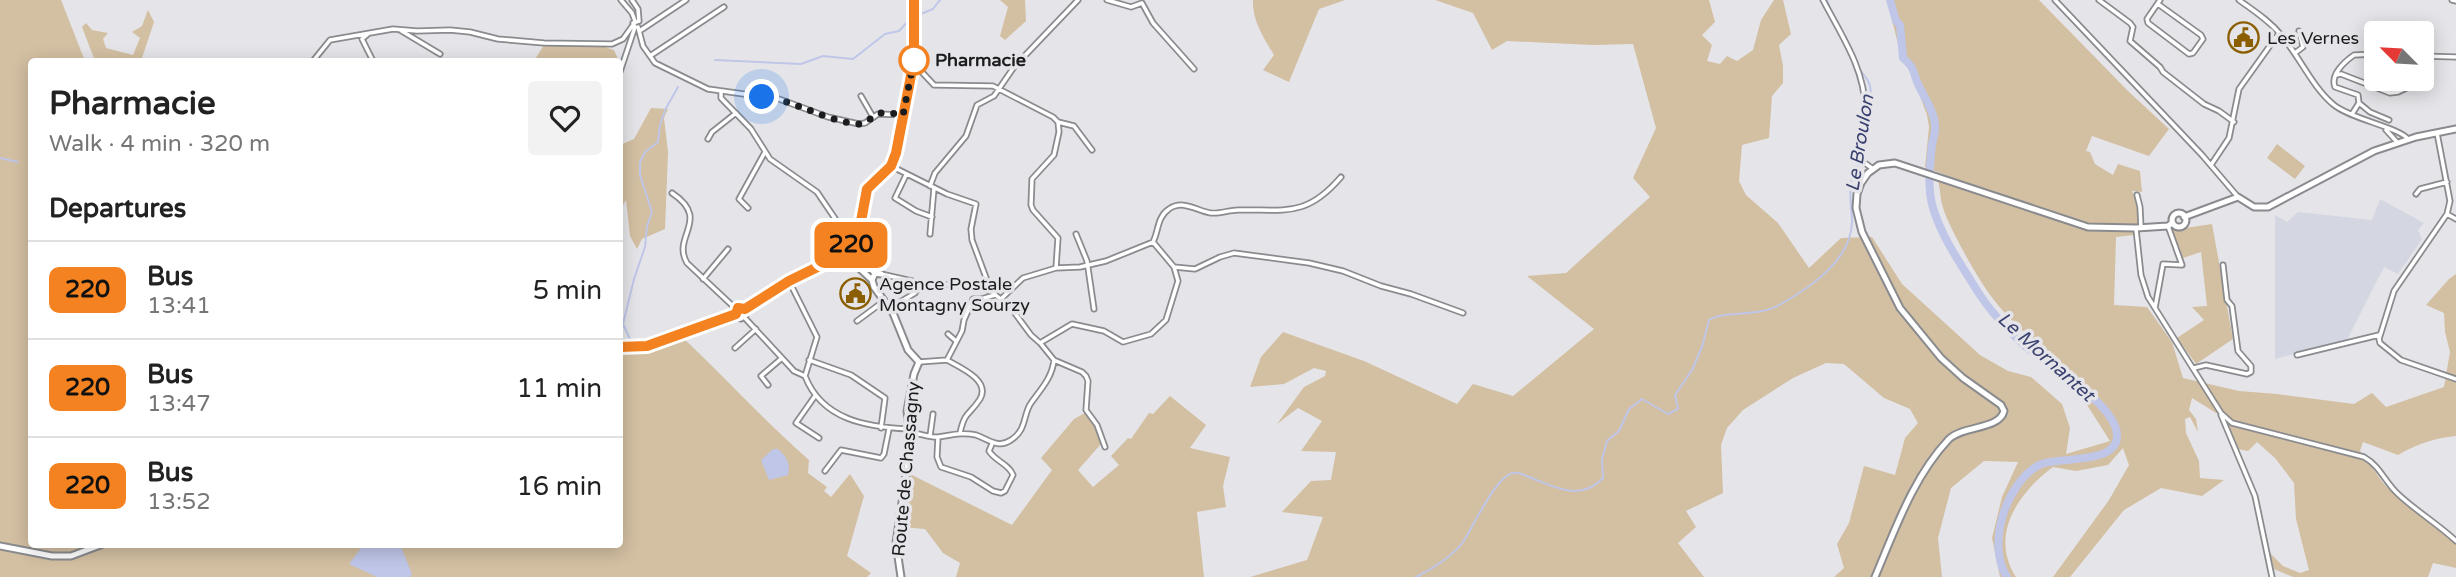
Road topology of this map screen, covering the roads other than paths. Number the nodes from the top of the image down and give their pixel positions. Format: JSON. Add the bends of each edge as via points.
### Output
{"nodes":[{"id":1,"x":621,"y":0,"type":"edge"},
{"id":2,"x":632,"y":0,"type":"edge"},
{"id":3,"x":685,"y":0,"type":"edge"},
{"id":4,"x":914,"y":0,"type":"edge"},
{"id":5,"x":1078,"y":0,"type":"edge"},
{"id":6,"x":1107,"y":0,"type":"edge"},
{"id":7,"x":1823,"y":0,"type":"edge"},
{"id":8,"x":2055,"y":0,"type":"edge"},
{"id":9,"x":2099,"y":0,"type":"edge"},
{"id":10,"x":2239,"y":0,"type":"edge"},
{"id":11,"x":2159,"y":2,"type":"edge"},
{"id":12,"x":724,"y":7,"type":"dead end"},
{"id":13,"x":637,"y":25,"type":"junction"},
{"id":14,"x":400,"y":30,"type":"junction"},
{"id":15,"x":2299,"y":31,"type":"dead end"},
{"id":16,"x":370,"y":33,"type":"junction"},
{"id":17,"x":2279,"y":33,"type":"junction"},
{"id":18,"x":347,"y":37,"type":"junction"},
{"id":19,"x":362,"y":39,"type":"junction"},
{"id":20,"x":2295,"y":53,"type":"junction"},
{"id":21,"x":440,"y":54,"type":"dead end"},
{"id":22,"x":2364,"y":55,"type":"edge"},
{"id":23,"x":2434,"y":56,"type":"edge"},
{"id":24,"x":650,"y":57,"type":"junction"},
{"id":25,"x":2456,"y":57,"type":"edge"},
{"id":26,"x":315,"y":58,"type":"edge"},
{"id":27,"x":372,"y":58,"type":"edge"},
{"id":28,"x":623,"y":64,"type":"edge"},
{"id":29,"x":913,"y":66,"type":"junction"},
{"id":30,"x":1194,"y":69,"type":"dead end"},
{"id":31,"x":2334,"y":76,"type":"junction"},
{"id":32,"x":2364,"y":83,"type":"edge"},
{"id":33,"x":999,"y":88,"type":"junction"},
{"id":34,"x":721,"y":92,"type":"junction"},
{"id":35,"x":861,"y":96,"type":"dead end"},
{"id":36,"x":2359,"y":103,"type":"junction"},
{"id":37,"x":736,"y":114,"type":"junction"},
{"id":38,"x":2353,"y":114,"type":"junction"},
{"id":39,"x":903,"y":115,"type":"junction"},
{"id":40,"x":873,"y":117,"type":"junction"},
{"id":41,"x":2389,"y":120,"type":"dead end"},
{"id":42,"x":1058,"y":122,"type":"junction"},
{"id":43,"x":2234,"y":122,"type":"junction"},
{"id":44,"x":2385,"y":128,"type":"junction"},
{"id":45,"x":2456,"y":129,"type":"edge"},
{"id":46,"x":2398,"y":131,"type":"junction"},
{"id":47,"x":2437,"y":131,"type":"junction"},
{"id":48,"x":708,"y":139,"type":"dead end"},
{"id":49,"x":2408,"y":139,"type":"junction"},
{"id":50,"x":2396,"y":140,"type":"junction"},
{"id":51,"x":1092,"y":150,"type":"dead end"},
{"id":52,"x":765,"y":152,"type":"junction"},
{"id":53,"x":2211,"y":165,"type":"junction"},
{"id":54,"x":891,"y":166,"type":"junction"},
{"id":55,"x":1873,"y":169,"type":"junction"},
{"id":56,"x":906,"y":175,"type":"junction"},
{"id":57,"x":1340,"y":177,"type":"dead end"},
{"id":58,"x":2447,"y":182,"type":"junction"},
{"id":59,"x":932,"y":187,"type":"junction"},
{"id":60,"x":671,"y":193,"type":"dead end"},
{"id":61,"x":2416,"y":194,"type":"dead end"},
{"id":62,"x":2137,"y":195,"type":"dead end"},
{"id":63,"x":2238,"y":197,"type":"junction"},
{"id":64,"x":748,"y":208,"type":"dead end"},
{"id":65,"x":2446,"y":214,"type":"junction"},
{"id":66,"x":932,"y":216,"type":"junction"},
{"id":67,"x":2456,"y":219,"type":"edge"},
{"id":68,"x":2170,"y":224,"type":"junction"},
{"id":69,"x":2139,"y":228,"type":"junction"},
{"id":70,"x":929,"y":234,"type":"dead end"},
{"id":71,"x":1076,"y":234,"type":"dead end"},
{"id":72,"x":854,"y":241,"type":"junction"},
{"id":73,"x":1153,"y":242,"type":"junction"},
{"id":74,"x":728,"y":248,"type":"dead end"},
{"id":75,"x":847,"y":252,"type":"junction"},
{"id":76,"x":2223,"y":265,"type":"dead end"},
{"id":77,"x":1087,"y":266,"type":"junction"},
{"id":78,"x":1174,"y":267,"type":"junction"},
{"id":79,"x":1056,"y":268,"type":"junction"},
{"id":80,"x":878,"y":274,"type":"junction"},
{"id":81,"x":704,"y":279,"type":"junction"},
{"id":82,"x":789,"y":281,"type":"junction"},
{"id":83,"x":921,"y":283,"type":"junction"},
{"id":84,"x":873,"y":284,"type":"junction"},
{"id":85,"x":993,"y":293,"type":"junction"},
{"id":86,"x":1001,"y":299,"type":"junction"},
{"id":87,"x":884,"y":301,"type":"junction"},
{"id":88,"x":890,"y":308,"type":"junction"},
{"id":89,"x":745,"y":309,"type":"junction"},
{"id":90,"x":1094,"y":309,"type":"dead end"},
{"id":91,"x":2155,"y":310,"type":"junction"},
{"id":92,"x":736,"y":312,"type":"junction"},
{"id":93,"x":1463,"y":313,"type":"dead end"},
{"id":94,"x":744,"y":317,"type":"junction"},
{"id":95,"x":857,"y":321,"type":"dead end"},
{"id":96,"x":756,"y":329,"type":"junction"},
{"id":97,"x":948,"y":334,"type":"dead end"},
{"id":98,"x":2379,"y":335,"type":"junction"},
{"id":99,"x":957,"y":341,"type":"junction"},
{"id":100,"x":1040,"y":343,"type":"junction"},
{"id":101,"x":623,"y":347,"type":"edge"},
{"id":102,"x":735,"y":348,"type":"dead end"},
{"id":103,"x":2297,"y":355,"type":"dead end"},
{"id":104,"x":782,"y":358,"type":"junction"},
{"id":105,"x":809,"y":360,"type":"junction"},
{"id":106,"x":947,"y":360,"type":"junction"},
{"id":107,"x":1054,"y":360,"type":"junction"},
{"id":108,"x":919,"y":362,"type":"junction"},
{"id":109,"x":2194,"y":368,"type":"junction"},
{"id":110,"x":805,"y":376,"type":"junction"},
{"id":111,"x":2456,"y":379,"type":"edge"},
{"id":112,"x":768,"y":385,"type":"dead end"},
{"id":113,"x":816,"y":396,"type":"junction"},
{"id":114,"x":2221,"y":413,"type":"junction"},
{"id":115,"x":933,"y":414,"type":"dead end"},
{"id":116,"x":881,"y":428,"type":"junction"},
{"id":117,"x":890,"y":429,"type":"junction"},
{"id":118,"x":911,"y":431,"type":"junction"},
{"id":119,"x":960,"y":433,"type":"junction"},
{"id":120,"x":930,"y":436,"type":"junction"},
{"id":121,"x":938,"y":437,"type":"junction"},
{"id":122,"x":819,"y":438,"type":"dead end"},
{"id":123,"x":992,"y":444,"type":"junction"},
{"id":124,"x":1105,"y":447,"type":"dead end"},
{"id":125,"x":825,"y":471,"type":"dead end"},
{"id":126,"x":2456,"y":541,"type":"edge"},
{"id":127,"x":0,"y":545,"type":"edge"},
{"id":128,"x":92,"y":548,"type":"edge"},
{"id":129,"x":901,"y":577,"type":"edge"},
{"id":130,"x":1875,"y":577,"type":"edge"},
{"id":131,"x":2272,"y":577,"type":"edge"}],
"edges":[{"from":1,"to":13,"type":"street"},
{"from":2,"to":13,"type":"street","via":[[638,9]]},
{"from":3,"to":13,"type":"street"},
{"from":4,"to":29,"type":"street"},
{"from":5,"to":33,"type":"street"},
{"from":6,"to":30,"type":"street","via":[[1142,4]]},
{"from":7,"to":55,"type":"street","via":[[1847,44],[1863,90],[1861,160]]},
{"from":8,"to":53,"type":"street"},
{"from":9,"to":43,"type":"street","via":[[2130,23],[2130,41],[2163,72]]},
{"from":10,"to":17,"type":"street"},
{"from":11,"to":11,"type":"street","via":[[2148,23],[2193,53],[2201,35]]},
{"from":12,"to":24,"type":"street"},
{"from":13,"to":14,"type":"street","via":[[611,44],[544,44],[450,30]]},
{"from":13,"to":24,"type":"street"},
{"from":13,"to":28,"type":"street"},
{"from":14,"to":16,"type":"street"},
{"from":14,"to":21,"type":"street"},
{"from":15,"to":20,"type":"street","via":[[2303,47]]},
{"from":16,"to":18,"type":"street"},
{"from":16,"to":19,"type":"street"},
{"from":17,"to":20,"type":"street"},
{"from":17,"to":43,"type":"street","via":[[2239,89]]},
{"from":18,"to":19,"type":"street"},
{"from":18,"to":26,"type":"street","via":[[330,40]]},
{"from":19,"to":27,"type":"street"},
{"from":20,"to":38,"type":"street","via":[[2325,96]]},
{"from":22,"to":31,"type":"street","via":[[2354,55]]},
{"from":23,"to":25,"type":"street"},
{"from":24,"to":34,"type":"street"},
{"from":29,"to":33,"type":"street","via":[[934,85]]},
{"from":29,"to":39,"type":"street"},
{"from":31,"to":32,"type":"street","via":[[2341,74]]},
{"from":31,"to":36,"type":"street","via":[[2335,87],[2358,95]]},
{"from":33,"to":42,"type":"street"},
{"from":33,"to":59,"type":"street","via":[[995,96],[977,105],[966,136],[936,173]]},
{"from":34,"to":37,"type":"street","via":[[721,99]]},
{"from":34,"to":40,"type":"street","via":[[779,99],[859,124]]},
{"from":35,"to":40,"type":"street"},
{"from":36,"to":38,"type":"street"},
{"from":36,"to":41,"type":"street"},
{"from":37,"to":48,"type":"street"},
{"from":37,"to":52,"type":"street"},
{"from":38,"to":44,"type":"street"},
{"from":39,"to":40,"type":"street"},
{"from":39,"to":54,"type":"street"},
{"from":42,"to":51,"type":"street","via":[[1078,129]]},
{"from":42,"to":79,"type":"street","via":[[1054,155],[1030,184],[1033,210],[1058,238]]},
{"from":43,"to":53,"type":"street","via":[[2230,138]]},
{"from":44,"to":46,"type":"street"},
{"from":44,"to":50,"type":"street"},
{"from":45,"to":47,"type":"street"},
{"from":46,"to":49,"type":"street"},
{"from":46,"to":50,"type":"street"},
{"from":47,"to":49,"type":"street"},
{"from":47,"to":58,"type":"street"},
{"from":49,"to":50,"type":"street"},
{"from":50,"to":63,"type":"street","via":[[2268,207],[2254,207]]},
{"from":52,"to":64,"type":"street","via":[[739,199]]},
{"from":52,"to":72,"type":"street","via":[[817,192]]},
{"from":53,"to":63,"type":"street"},
{"from":54,"to":56,"type":"street"},
{"from":54,"to":72,"type":"street","via":[[867,189],[862,224]]},
{"from":55,"to":69,"type":"street","via":[[1895,163],[2088,228]]},
{"from":55,"to":130,"type":"street","via":[[1858,188],[1857,216],[1900,308],[1941,358],[2004,411],[1994,422],[1957,433],[1941,449],[1912,493]]},
{"from":56,"to":59,"type":"street"},
{"from":56,"to":66,"type":"street","via":[[895,198]]},
{"from":57,"to":73,"type":"street","via":[[1318,200],[1282,212],[1212,213],[1175,206],[1160,219]]},
{"from":58,"to":61,"type":"street"},
{"from":58,"to":65,"type":"street","via":[[2450,201]]},
{"from":59,"to":66,"type":"street"},
{"from":59,"to":85,"type":"street","via":[[976,204],[972,240]]},
{"from":60,"to":81,"type":"street","via":[[688,207],[691,216],[683,256]]},
{"from":62,"to":69,"type":"street"},
{"from":63,"to":68,"type":"street","via":[[2185,217],[2176,214]]},
{"from":65,"to":67,"type":"street"},
{"from":65,"to":98,"type":"street","via":[[2394,291]]},
{"from":66,"to":70,"type":"street"},
{"from":68,"to":69,"type":"street"},
{"from":68,"to":91,"type":"street","via":[[2182,265],[2163,264]]},
{"from":69,"to":91,"type":"street","via":[[2141,275]]},
{"from":71,"to":77,"type":"street"},
{"from":72,"to":75,"type":"street"},
{"from":73,"to":77,"type":"street"},
{"from":73,"to":78,"type":"street"},
{"from":74,"to":81,"type":"street"},
{"from":75,"to":80,"type":"street"},
{"from":75,"to":82,"type":"street"},
{"from":75,"to":84,"type":"street"},
{"from":76,"to":109,"type":"street","via":[[2238,351],[2251,372],[2206,365]]},
{"from":77,"to":79,"type":"street"},
{"from":77,"to":90,"type":"street"},
{"from":78,"to":93,"type":"street","via":[[1195,269],[1234,253],[1309,263]]},
{"from":78,"to":100,"type":"street","via":[[1178,281],[1167,317],[1151,334],[1124,342],[1104,331],[1072,324]]},
{"from":79,"to":86,"type":"street","via":[[1023,278]]},
{"from":80,"to":83,"type":"street"},
{"from":80,"to":84,"type":"street"},
{"from":81,"to":92,"type":"street"},
{"from":82,"to":89,"type":"street"},
{"from":82,"to":105,"type":"street","via":[[817,337]]},
{"from":83,"to":85,"type":"street","via":[[971,286]]},
{"from":83,"to":88,"type":"street","via":[[915,293]]},
{"from":84,"to":87,"type":"street"},
{"from":85,"to":86,"type":"street"},
{"from":85,"to":99,"type":"street","via":[[973,299]]},
{"from":86,"to":100,"type":"street"},
{"from":87,"to":88,"type":"street"},
{"from":87,"to":95,"type":"street"},
{"from":88,"to":108,"type":"street","via":[[908,350]]},
{"from":89,"to":92,"type":"street","via":[[739,307]]},
{"from":89,"to":94,"type":"street"},
{"from":91,"to":109,"type":"street"},
{"from":92,"to":94,"type":"street"},
{"from":92,"to":101,"type":"street","via":[[647,346]]},
{"from":94,"to":96,"type":"street"},
{"from":96,"to":102,"type":"street"},
{"from":96,"to":104,"type":"street"},
{"from":97,"to":99,"type":"street"},
{"from":98,"to":103,"type":"street"},
{"from":98,"to":111,"type":"street","via":[[2380,343],[2401,360]]},
{"from":99,"to":106,"type":"street"},
{"from":100,"to":107,"type":"street"},
{"from":104,"to":110,"type":"street"},
{"from":104,"to":112,"type":"street","via":[[761,376]]},
{"from":105,"to":110,"type":"street"},
{"from":105,"to":116,"type":"street","via":[[851,375],[885,398]]},
{"from":106,"to":108,"type":"street"},
{"from":106,"to":119,"type":"street","via":[[980,382],[982,390],[965,415]]},
{"from":107,"to":123,"type":"street","via":[[1049,379],[1028,407],[1018,433],[1006,442]]},
{"from":107,"to":124,"type":"street","via":[[1086,376],[1086,410]]},
{"from":108,"to":118,"type":"street","name":"Route de Chassagny","via":[[907,411]]},
{"from":109,"to":114,"type":"street"},
{"from":110,"to":113,"type":"street"},
{"from":113,"to":116,"type":"street","via":[[863,425]]},
{"from":113,"to":122,"type":"street","via":[[796,422]]},
{"from":114,"to":126,"type":"street","via":[[2232,423],[2364,457],[2376,464],[2399,495]]},
{"from":114,"to":131,"type":"street","via":[[2255,496]]},
{"from":115,"to":120,"type":"street"},
{"from":116,"to":117,"type":"street"},
{"from":117,"to":118,"type":"street"},
{"from":117,"to":125,"type":"street","via":[[881,458],[842,450]]},
{"from":118,"to":120,"type":"street"},
{"from":118,"to":129,"type":"street","name":"Route de Chassagny","via":[[896,543]]},
{"from":119,"to":121,"type":"street"},
{"from":119,"to":123,"type":"street"},
{"from":120,"to":121,"type":"street"},
{"from":121,"to":123,"type":"street","via":[[941,467],[1001,493],[1013,475],[991,455]]},
{"from":127,"to":128,"type":"street","via":[[52,556],[71,556]]}]}
